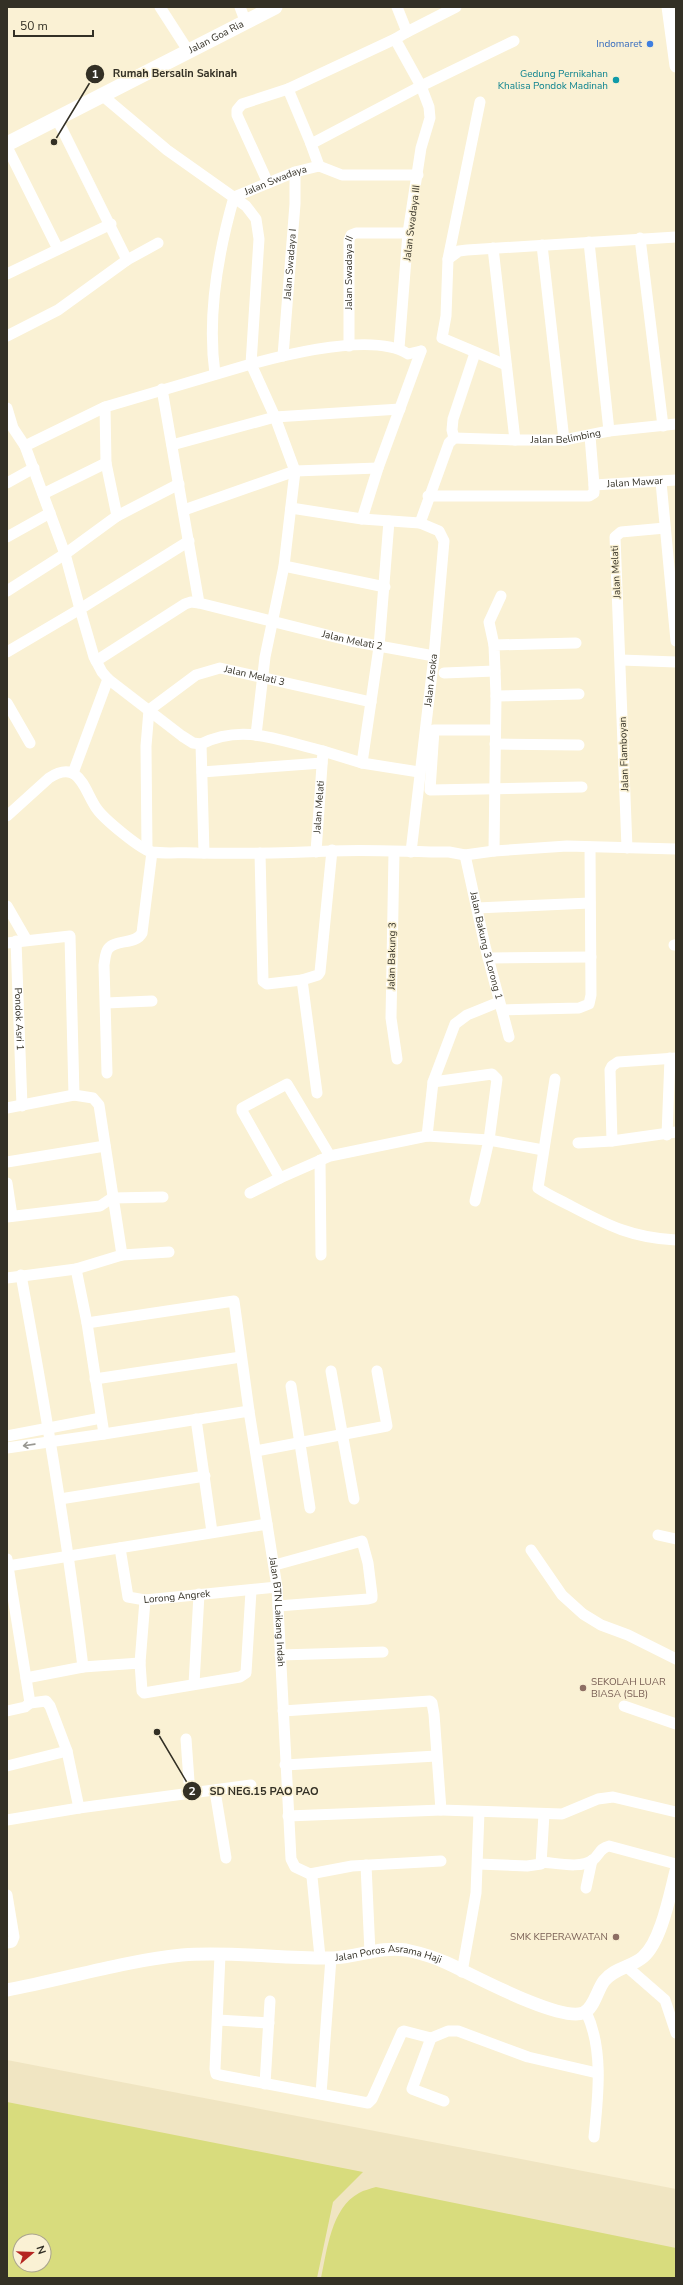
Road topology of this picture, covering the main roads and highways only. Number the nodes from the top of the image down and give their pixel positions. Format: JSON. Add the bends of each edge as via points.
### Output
{"nodes":[{"id":1,"x":275,"y":7,"type":"edge"},
{"id":2,"x":7,"y":145,"type":"edge"}],
"edges":[{"from":1,"to":2,"type":"main road","name":"Jalan Goa Ria"}]}
